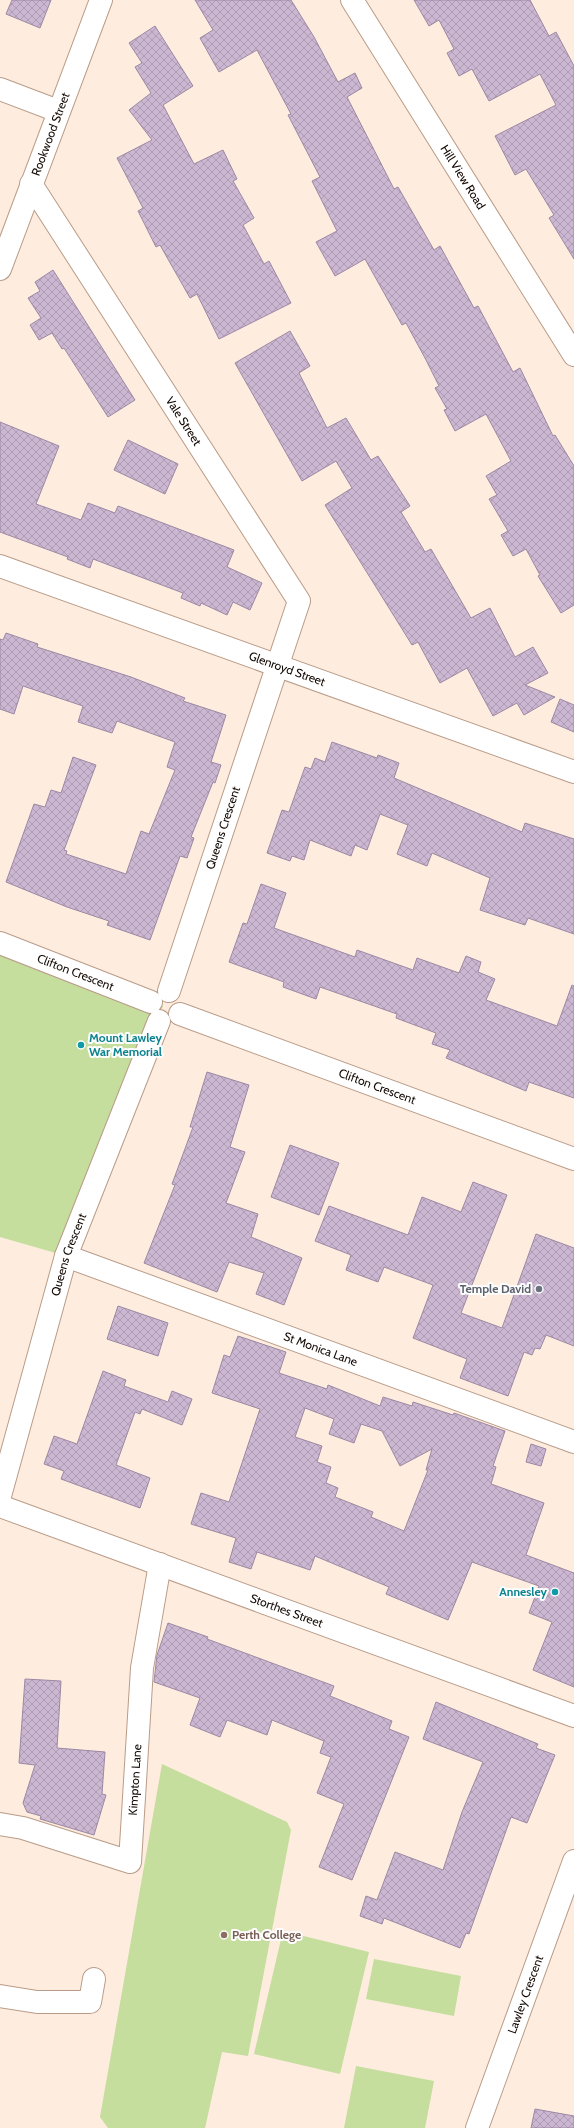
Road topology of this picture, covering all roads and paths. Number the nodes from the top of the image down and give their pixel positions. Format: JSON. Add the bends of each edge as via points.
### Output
{"nodes":[{"id":1,"x":101,"y":0,"type":"edge"},
{"id":2,"x":352,"y":0,"type":"edge"},
{"id":3,"x":0,"y":89,"type":"edge"},
{"id":4,"x":58,"y":111,"type":"junction"},
{"id":5,"x":31,"y":184,"type":"junction"},
{"id":6,"x":0,"y":269,"type":"edge"},
{"id":7,"x":574,"y":355,"type":"edge"},
{"id":8,"x":0,"y":566,"type":"edge"},
{"id":9,"x":276,"y":665,"type":"junction"},
{"id":10,"x":574,"y":772,"type":"edge"},
{"id":11,"x":0,"y":943,"type":"edge"},
{"id":12,"x":169,"y":991,"type":"junction"},
{"id":13,"x":155,"y":1012,"type":"junction"},
{"id":14,"x":180,"y":1014,"type":"junction"},
{"id":15,"x":574,"y":1159,"type":"edge"},
{"id":16,"x":66,"y":1256,"type":"junction"},
{"id":17,"x":574,"y":1442,"type":"edge"},
{"id":18,"x":6,"y":1452,"type":"edge"},
{"id":19,"x":0,"y":1496,"type":"edge"},
{"id":20,"x":0,"y":1506,"type":"edge"},
{"id":21,"x":160,"y":1564,"type":"junction"},
{"id":22,"x":574,"y":1716,"type":"edge"},
{"id":23,"x":0,"y":1824,"type":"edge"},
{"id":24,"x":574,"y":1861,"type":"edge"},
{"id":25,"x":94,"y":1979,"type":"dead end"},
{"id":26,"x":0,"y":1996,"type":"edge"},
{"id":27,"x":477,"y":2128,"type":"edge"}],
"edges":[{"from":1,"to":4,"type":"street","name":"Rookwood Street"},
{"from":2,"to":7,"type":"street","name":"Hill View Road"},
{"from":3,"to":4,"type":"street"},
{"from":4,"to":5,"type":"street","name":"Rookwood Street"},
{"from":5,"to":6,"type":"street","name":"Rookwood Street"},
{"from":5,"to":9,"type":"street","name":"Vale Street","via":[[299,601]]},
{"from":8,"to":9,"type":"street","name":"Glenroyd Street"},
{"from":9,"to":10,"type":"street","name":"Glenroyd Street"},
{"from":9,"to":12,"type":"street","name":"Queens Crescent"},
{"from":11,"to":13,"type":"street","name":"Clifton Crescent"},
{"from":12,"to":13,"type":"street","via":[[156,994]]},
{"from":12,"to":14,"type":"street","via":[[180,1000]]},
{"from":13,"to":14,"type":"street","via":[[163,1023],[173,1021]]},
{"from":13,"to":16,"type":"street","name":"Queens Crescent"},
{"from":14,"to":15,"type":"street","name":"Clifton Crescent"},
{"from":16,"to":17,"type":"street","name":"St Monica Lane"},
{"from":16,"to":18,"type":"street","name":"Queens Crescent"},
{"from":18,"to":19,"type":"street","name":"Queens Crescent"},
{"from":20,"to":21,"type":"street","name":"Storthes Street"},
{"from":21,"to":22,"type":"street","name":"Storthes Street"},
{"from":21,"to":23,"type":"street","name":"Kimpton Lane","via":[[142,1668],[130,1862],[23,1828]]},
{"from":24,"to":27,"type":"street","name":"Lawley Crescent"},
{"from":25,"to":26,"type":"street","via":[[90,2002],[37,2002]]}]}
